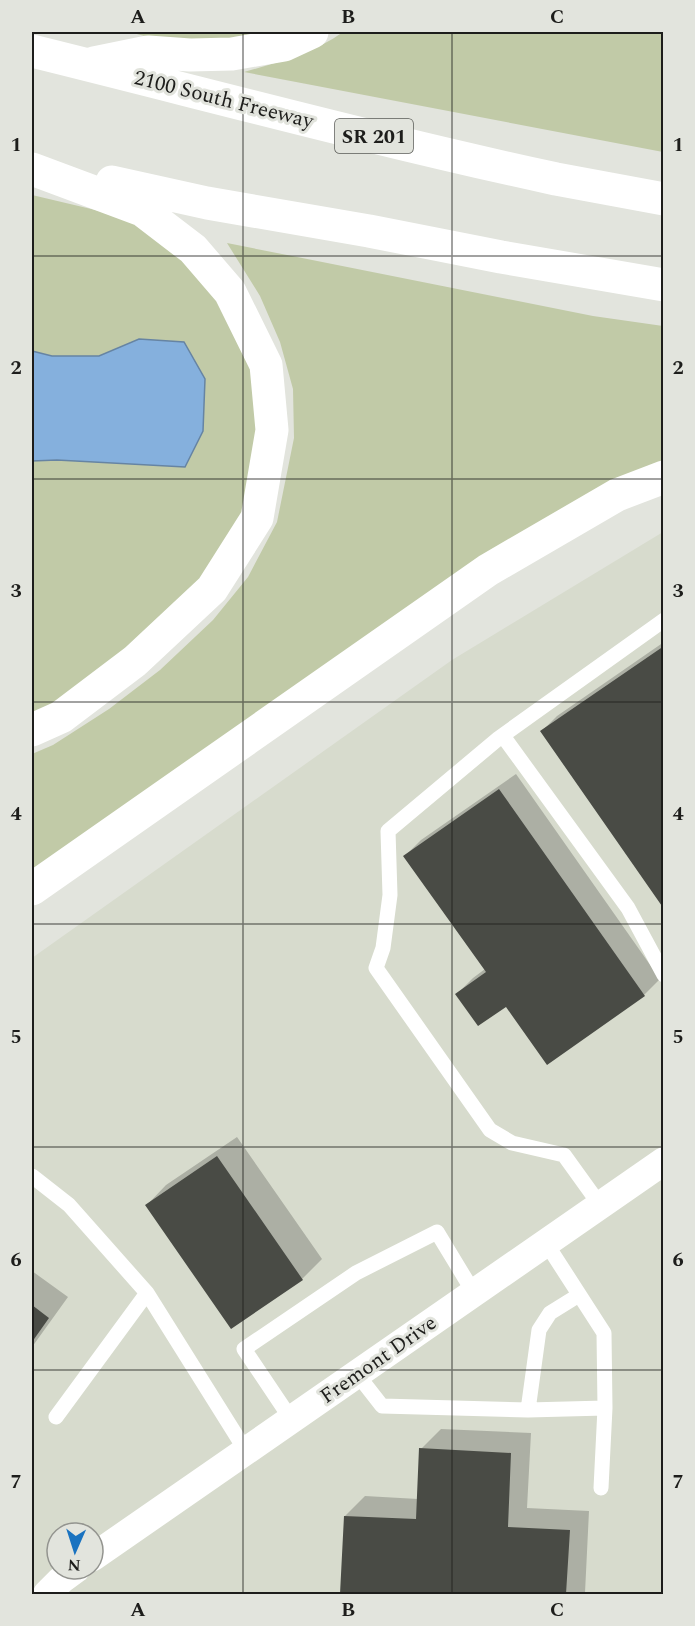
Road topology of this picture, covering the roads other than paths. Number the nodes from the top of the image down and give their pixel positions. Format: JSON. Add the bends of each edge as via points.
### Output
{"nodes":[{"id":1,"x":312,"y":32,"type":"edge"},
{"id":2,"x":32,"y":51,"type":"edge"},
{"id":3,"x":86,"y":64,"type":"junction"},
{"id":4,"x":32,"y":164,"type":"edge"},
{"id":5,"x":32,"y":169,"type":"edge"},
{"id":6,"x":663,"y":199,"type":"edge"},
{"id":7,"x":663,"y":285,"type":"edge"},
{"id":8,"x":663,"y":477,"type":"edge"},
{"id":9,"x":663,"y":620,"type":"edge"},
{"id":10,"x":32,"y":730,"type":"edge"},
{"id":11,"x":502,"y":736,"type":"junction"},
{"id":12,"x":32,"y":889,"type":"edge"},
{"id":13,"x":663,"y":975,"type":"edge"},
{"id":14,"x":663,"y":1161,"type":"edge"},
{"id":15,"x":32,"y":1176,"type":"edge"},
{"id":16,"x":600,"y":1205,"type":"junction"},
{"id":17,"x":546,"y":1243,"type":"junction"},
{"id":18,"x":147,"y":1293,"type":"junction"},
{"id":19,"x":474,"y":1293,"type":"junction"},
{"id":20,"x":579,"y":1295,"type":"junction"},
{"id":21,"x":357,"y":1374,"type":"junction"},
{"id":22,"x":605,"y":1408,"type":"junction"},
{"id":23,"x":528,"y":1410,"type":"junction"},
{"id":24,"x":56,"y":1417,"type":"dead end"},
{"id":25,"x":291,"y":1419,"type":"junction"},
{"id":26,"x":246,"y":1451,"type":"junction"},
{"id":27,"x":601,"y":1488,"type":"dead end"},
{"id":28,"x":105,"y":1549,"type":"edge"},
{"id":29,"x":59,"y":1581,"type":"edge"},
{"id":30,"x":47,"y":1594,"type":"edge"}],
"edges":[{"from":1,"to":3,"type":"highway","via":[[284,45],[232,54],[148,52]]},
{"from":2,"to":3,"type":"highway","name":"2100 South Freeway","number":"SR 201"},
{"from":3,"to":6,"type":"highway","name":"2100 South Freeway","number":"SR 201","via":[[245,106],[558,179]]},
{"from":4,"to":7,"type":"highway","via":[[207,202]]},
{"from":5,"to":10,"type":"highway","via":[[142,210],[193,249],[230,292],[266,364],[273,430],[258,518],[212,589],[135,661],[61,717]]},
{"from":8,"to":12,"type":"highway","via":[[617,495],[488,570]]},
{"from":9,"to":11,"type":"lane"},
{"from":11,"to":13,"type":"lane","via":[[628,908]]},
{"from":11,"to":16,"type":"lane","via":[[388,831],[390,895],[383,948],[376,968],[490,1130],[512,1143],[564,1155]]},
{"from":14,"to":16,"type":"street","name":"Fremont Drive"},
{"from":15,"to":18,"type":"lane","via":[[69,1205]]},
{"from":16,"to":17,"type":"street","name":"Fremont Drive"},
{"from":17,"to":19,"type":"street","name":"Fremont Drive"},
{"from":17,"to":20,"type":"lane"},
{"from":18,"to":24,"type":"lane"},
{"from":18,"to":26,"type":"lane"},
{"from":19,"to":21,"type":"street","name":"Fremont Drive"},
{"from":19,"to":25,"type":"lane","via":[[436,1232],[356,1273],[244,1349]]},
{"from":20,"to":22,"type":"lane","via":[[604,1332]]},
{"from":20,"to":23,"type":"lane","via":[[549,1313],[539,1330]]},
{"from":21,"to":23,"type":"lane","via":[[382,1406]]},
{"from":21,"to":25,"type":"street","name":"Fremont Drive"},
{"from":22,"to":23,"type":"lane"},
{"from":22,"to":27,"type":"lane"},
{"from":25,"to":26,"type":"street","name":"Fremont Drive"},
{"from":26,"to":28,"type":"street","name":"Fremont Drive"},
{"from":29,"to":30,"type":"street"}]}
